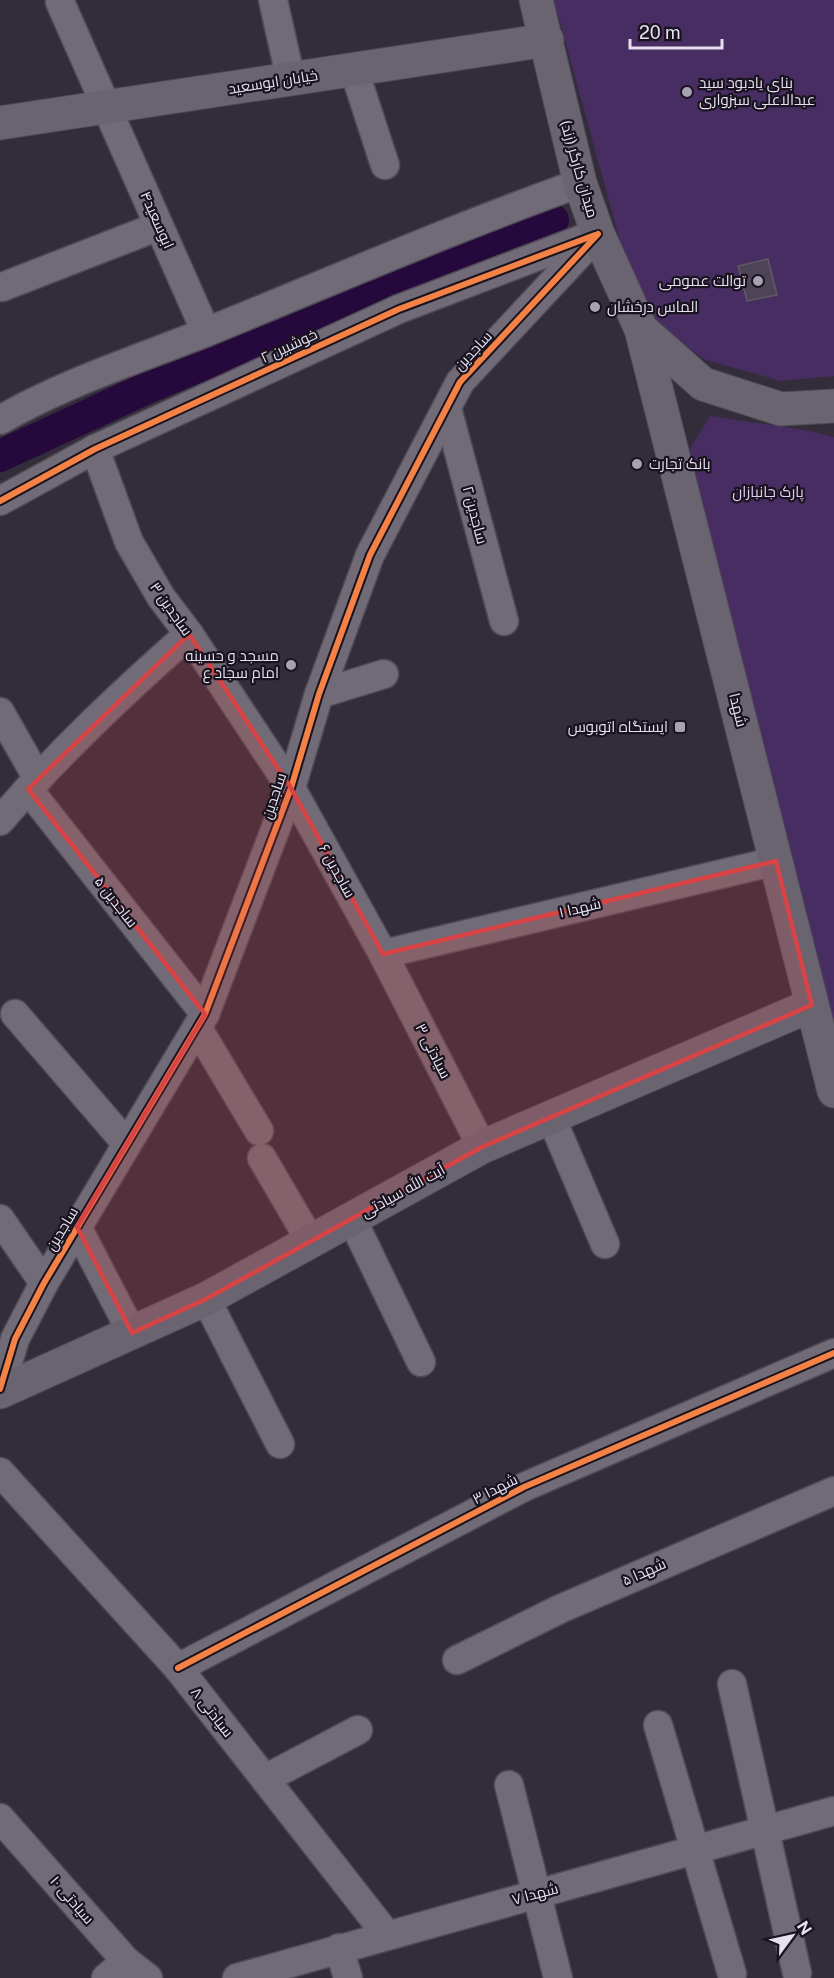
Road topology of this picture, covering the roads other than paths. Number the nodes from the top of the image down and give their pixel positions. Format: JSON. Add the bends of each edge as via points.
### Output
{"nodes":[{"id":1,"x":273,"y":0,"type":"edge"},
{"id":2,"x":536,"y":0,"type":"edge"},
{"id":3,"x":60,"y":2,"type":"dead end"},
{"id":4,"x":547,"y":40,"type":"junction"},
{"id":5,"x":354,"y":70,"type":"junction"},
{"id":6,"x":291,"y":80,"type":"junction"},
{"id":7,"x":107,"y":108,"type":"junction"},
{"id":8,"x":0,"y":123,"type":"edge"},
{"id":9,"x":386,"y":165,"type":"dead end"},
{"id":10,"x":580,"y":183,"type":"junction"},
{"id":11,"x":159,"y":226,"type":"junction"},
{"id":12,"x":598,"y":234,"type":"junction"},
{"id":13,"x":2,"y":287,"type":"dead end"},
{"id":14,"x":641,"y":329,"type":"junction"},
{"id":15,"x":206,"y":332,"type":"junction"},
{"id":16,"x":834,"y":406,"type":"edge"},
{"id":17,"x":447,"y":408,"type":"junction"},
{"id":18,"x":0,"y":420,"type":"edge"},
{"id":19,"x":95,"y":449,"type":"junction"},
{"id":20,"x":0,"y":501,"type":"edge"},
{"id":21,"x":504,"y":621,"type":"dead end"},
{"id":22,"x":189,"y":634,"type":"junction"},
{"id":23,"x":384,"y":674,"type":"dead end"},
{"id":24,"x":319,"y":694,"type":"junction"},
{"id":25,"x":0,"y":712,"type":"edge"},
{"id":26,"x":33,"y":784,"type":"junction"},
{"id":27,"x":291,"y":788,"type":"junction"},
{"id":28,"x":0,"y":821,"type":"edge"},
{"id":29,"x":776,"y":861,"type":"junction"},
{"id":30,"x":383,"y":954,"type":"junction"},
{"id":31,"x":812,"y":1005,"type":"junction"},
{"id":32,"x":15,"y":1014,"type":"dead end"},
{"id":33,"x":201,"y":1021,"type":"junction"},
{"id":34,"x":834,"y":1091,"type":"edge"},
{"id":35,"x":551,"y":1117,"type":"junction"},
{"id":36,"x":127,"y":1144,"type":"junction"},
{"id":37,"x":482,"y":1147,"type":"junction"},
{"id":38,"x":0,"y":1219,"type":"edge"},
{"id":39,"x":352,"y":1219,"type":"junction"},
{"id":40,"x":77,"y":1227,"type":"junction"},
{"id":41,"x":311,"y":1242,"type":"junction"},
{"id":42,"x":605,"y":1244,"type":"dead end"},
{"id":43,"x":44,"y":1283,"type":"junction"},
{"id":44,"x":206,"y":1299,"type":"junction"},
{"id":45,"x":132,"y":1333,"type":"junction"},
{"id":46,"x":834,"y":1353,"type":"edge"},
{"id":47,"x":421,"y":1362,"type":"dead end"},
{"id":48,"x":0,"y":1390,"type":"edge"},
{"id":49,"x":280,"y":1444,"type":"dead end"},
{"id":50,"x":0,"y":1472,"type":"edge"},
{"id":51,"x":834,"y":1491,"type":"edge"},
{"id":52,"x":457,"y":1660,"type":"dead end"},
{"id":53,"x":178,"y":1668,"type":"junction"},
{"id":54,"x":732,"y":1684,"type":"dead end"},
{"id":55,"x":658,"y":1725,"type":"dead end"},
{"id":56,"x":358,"y":1730,"type":"dead end"},
{"id":57,"x":265,"y":1779,"type":"junction"},
{"id":58,"x":509,"y":1785,"type":"dead end"},
{"id":59,"x":834,"y":1811,"type":"edge"},
{"id":60,"x":0,"y":1818,"type":"edge"},
{"id":61,"x":767,"y":1830,"type":"junction"},
{"id":62,"x":695,"y":1849,"type":"junction"},
{"id":63,"x":536,"y":1893,"type":"junction"},
{"id":64,"x":387,"y":1935,"type":"junction"},
{"id":65,"x":339,"y":1948,"type":"junction"},
{"id":66,"x":127,"y":1972,"type":"edge"},
{"id":67,"x":797,"y":1973,"type":"dead end"},
{"id":68,"x":732,"y":1974,"type":"dead end"},
{"id":69,"x":237,"y":1978,"type":"edge"},
{"id":70,"x":348,"y":1978,"type":"edge"},
{"id":71,"x":558,"y":1978,"type":"edge"}],
"edges":[{"from":1,"to":6,"type":"street"},
{"from":2,"to":4,"type":"main road","name":"میدان کارگر (زند)"},
{"from":3,"to":7,"type":"street","name":"ابوسعید۴"},
{"from":4,"to":5,"type":"main road","name":"خیابان ابوسعید"},
{"from":4,"to":10,"type":"main road","name":"میدان کارگر (زند)"},
{"from":5,"to":6,"type":"main road","name":"خیابان ابوسعید"},
{"from":5,"to":9,"type":"street"},
{"from":6,"to":7,"type":"main road","name":"خیابان ابوسعید"},
{"from":7,"to":8,"type":"main road","name":"خیابان ابوسعید"},
{"from":7,"to":11,"type":"street","name":"ابوسعید۴"},
{"from":10,"to":12,"type":"main road","name":"میدان کارگر (زند)"},
{"from":10,"to":15,"type":"street","via":[[477,220]]},
{"from":11,"to":13,"type":"street"},
{"from":11,"to":15,"type":"street","name":"ابوسعید۴"},
{"from":12,"to":14,"type":"main road","name":"میدان کارگر (زند)"},
{"from":12,"to":17,"type":"street","name":"ساجدین","via":[[460,382]]},
{"from":12,"to":19,"type":"street","name":"خوشبین ۲","via":[[399,309]]},
{"from":14,"to":16,"type":"main road","name":"میدان کارگر (زند)","via":[[703,384],[781,410]]},
{"from":14,"to":29,"type":"main road","name":"شهدا"},
{"from":15,"to":18,"type":"street","via":[[75,382]]},
{"from":17,"to":21,"type":"street","name":"ساجدین ۲"},
{"from":17,"to":24,"type":"street","name":"ساجدین","via":[[370,555]]},
{"from":19,"to":20,"type":"street","name":"خوشبین ۲"},
{"from":19,"to":22,"type":"street","name":"ساجدین ۳","via":[[129,542],[160,597]]},
{"from":22,"to":26,"type":"street","via":[[124,692]]},
{"from":22,"to":27,"type":"street","name":"ساجدین ۳"},
{"from":23,"to":24,"type":"street"},
{"from":24,"to":27,"type":"street","name":"ساجدین"},
{"from":25,"to":26,"type":"street","name":"ساجدین ۵"},
{"from":26,"to":28,"type":"street"},
{"from":26,"to":33,"type":"street","name":"ساجدین ۵"},
{"from":27,"to":30,"type":"street","name":"ساجدین ۶"},
{"from":27,"to":33,"type":"street","name":"ساجدین"},
{"from":29,"to":30,"type":"street","name":"شهدا ۱"},
{"from":29,"to":31,"type":"main road","name":"شهدا"},
{"from":30,"to":37,"type":"street","name":"سیادتی ۳"},
{"from":31,"to":34,"type":"main road","name":"شهدا"},
{"from":31,"to":35,"type":"main road","name":"آیت الله سیادتی"},
{"from":32,"to":36,"type":"street"},
{"from":33,"to":36,"type":"street","name":"ساجدین"},
{"from":33,"to":41,"type":"street","name":"ساجدین ۵"},
{"from":35,"to":37,"type":"main road","name":"آیت الله سیادتی"},
{"from":35,"to":42,"type":"street"},
{"from":36,"to":40,"type":"street","name":"ساجدین"},
{"from":37,"to":39,"type":"main road","name":"آیت الله سیادتی"},
{"from":38,"to":43,"type":"street"},
{"from":39,"to":41,"type":"main road","name":"آیت الله سیادتی"},
{"from":39,"to":47,"type":"street"},
{"from":40,"to":43,"type":"street","name":"ساجدین"},
{"from":40,"to":45,"type":"street"},
{"from":41,"to":44,"type":"main road","name":"آیت الله سیادتی"},
{"from":43,"to":48,"type":"street","name":"ساجدین","via":[[15,1339]]},
{"from":44,"to":45,"type":"main road","name":"آیت الله سیادتی"},
{"from":44,"to":49,"type":"street"},
{"from":45,"to":48,"type":"main road","name":"آیت الله سیادتی"},
{"from":46,"to":53,"type":"street","name":"شهدا ۳","via":[[524,1487]]},
{"from":50,"to":53,"type":"street","name":"سیادتی ۸"},
{"from":51,"to":52,"type":"street","name":"شهدا ۵","via":[[560,1609]]},
{"from":53,"to":57,"type":"street","name":"سیادتی ۸"},
{"from":54,"to":61,"type":"street"},
{"from":55,"to":62,"type":"street"},
{"from":56,"to":57,"type":"street"},
{"from":57,"to":64,"type":"street","name":"سیادتی ۸"},
{"from":58,"to":63,"type":"street"},
{"from":59,"to":61,"type":"street","name":"شهدا ۷"},
{"from":60,"to":66,"type":"street","name":"سیادتی ۱۰"},
{"from":61,"to":62,"type":"street","name":"شهدا ۷"},
{"from":61,"to":67,"type":"street"},
{"from":62,"to":63,"type":"street","name":"شهدا ۷"},
{"from":62,"to":68,"type":"street"},
{"from":63,"to":64,"type":"street","name":"شهدا ۷"},
{"from":63,"to":71,"type":"street"},
{"from":64,"to":65,"type":"street","name":"شهدا ۷"},
{"from":65,"to":69,"type":"street","name":"شهدا ۷"},
{"from":65,"to":70,"type":"street"}]}
